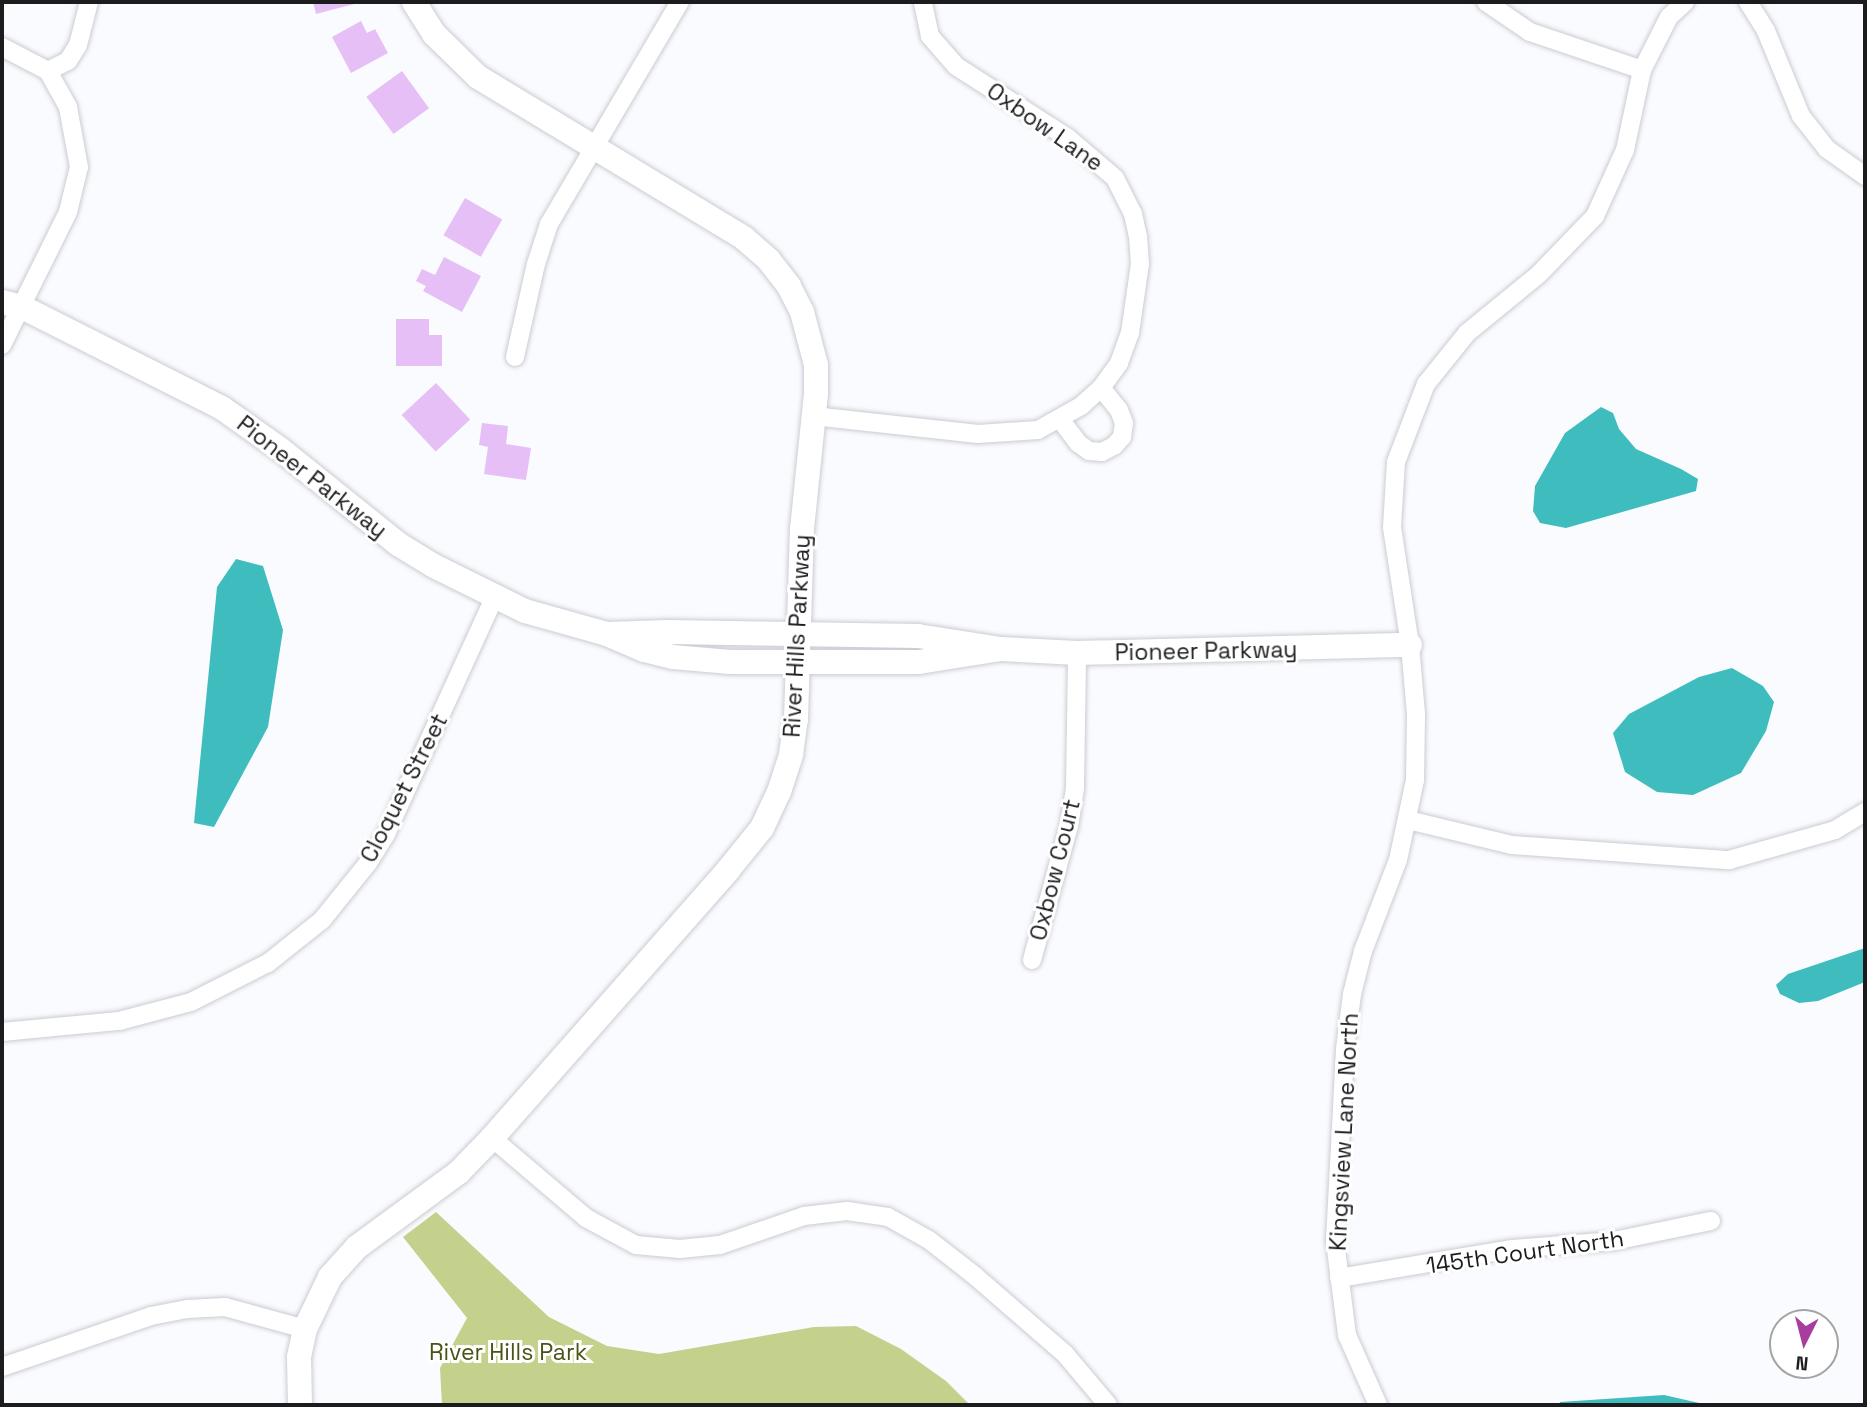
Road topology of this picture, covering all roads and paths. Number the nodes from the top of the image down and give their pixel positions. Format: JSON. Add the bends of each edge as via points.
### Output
{"nodes":[{"id":1,"x":89,"y":2,"type":"edge"},
{"id":2,"x":414,"y":2,"type":"edge"},
{"id":3,"x":680,"y":2,"type":"edge"},
{"id":4,"x":923,"y":2,"type":"edge"},
{"id":5,"x":1486,"y":2,"type":"edge"},
{"id":6,"x":1685,"y":2,"type":"edge"},
{"id":7,"x":1748,"y":2,"type":"edge"},
{"id":8,"x":2,"y":47,"type":"edge"},
{"id":9,"x":1642,"y":70,"type":"junction"},
{"id":10,"x":48,"y":71,"type":"junction"},
{"id":11,"x":594,"y":148,"type":"junction"},
{"id":12,"x":1865,"y":176,"type":"edge"},
{"id":13,"x":2,"y":289,"type":"edge"},
{"id":14,"x":12,"y":304,"type":"edge"},
{"id":15,"x":3,"y":342,"type":"edge"},
{"id":16,"x":514,"y":357,"type":"dead end"},
{"id":17,"x":1101,"y":387,"type":"junction"},
{"id":18,"x":813,"y":415,"type":"junction"},
{"id":19,"x":1060,"y":419,"type":"junction"},
{"id":20,"x":494,"y":598,"type":"junction"},
{"id":21,"x":798,"y":633,"type":"junction"},
{"id":22,"x":607,"y":634,"type":"junction"},
{"id":23,"x":1410,"y":645,"type":"junction"},
{"id":24,"x":1001,"y":649,"type":"junction"},
{"id":25,"x":1077,"y":653,"type":"junction"},
{"id":26,"x":797,"y":663,"type":"junction"},
{"id":27,"x":1865,"y":812,"type":"edge"},
{"id":28,"x":1408,"y":820,"type":"junction"},
{"id":29,"x":1032,"y":960,"type":"dead end"},
{"id":30,"x":2,"y":1032,"type":"edge"},
{"id":31,"x":492,"y":1138,"type":"junction"},
{"id":32,"x":1711,"y":1221,"type":"dead end"},
{"id":33,"x":1339,"y":1278,"type":"junction"},
{"id":34,"x":304,"y":1329,"type":"junction"},
{"id":35,"x":2,"y":1367,"type":"edge"},
{"id":36,"x":300,"y":1405,"type":"edge"},
{"id":37,"x":1108,"y":1405,"type":"edge"},
{"id":38,"x":1378,"y":1405,"type":"edge"}],
"edges":[{"from":1,"to":10,"type":"street","via":[[78,45],[68,61]]},
{"from":2,"to":11,"type":"street","name":"River Hills Parkway","via":[[434,34],[478,77]]},
{"from":3,"to":11,"type":"street"},
{"from":4,"to":17,"type":"street","name":"Oxbow Lane","via":[[930,36],[940,51],[1084,150],[1115,178],[1126,197],[1138,237],[1135,302],[1119,363]]},
{"from":5,"to":9,"type":"street","via":[[1530,32]]},
{"from":6,"to":9,"type":"street","name":"Kingsview Lane North","via":[[1670,18]]},
{"from":7,"to":12,"type":"street","via":[[1766,31],[1801,116],[1827,149]]},
{"from":8,"to":10,"type":"street"},
{"from":9,"to":23,"type":"street","name":"Kingsview Lane North","via":[[1625,150],[1595,216],[1539,274],[1467,333],[1426,384],[1396,462],[1392,527]]},
{"from":10,"to":14,"type":"street","via":[[68,107],[79,167],[68,212]]},
{"from":11,"to":16,"type":"street","via":[[543,239]]},
{"from":11,"to":18,"type":"street","name":"River Hills Parkway","via":[[703,210],[769,260],[789,285],[810,338],[816,365]]},
{"from":13,"to":14,"type":"street","name":"Pioneer Parkway"},
{"from":14,"to":15,"type":"street"},
{"from":14,"to":20,"type":"street","name":"Pioneer Parkway","via":[[222,408],[281,449],[398,544]]},
{"from":17,"to":19,"type":"street","name":"Oxbow Lane"},
{"from":17,"to":19,"type":"street","via":[[1124,424],[1122,437],[1114,446],[1102,452],[1089,451]]},
{"from":18,"to":19,"type":"street","name":"Oxbow Lane","via":[[978,434],[1038,430]]},
{"from":18,"to":21,"type":"street","name":"River Hills Parkway"},
{"from":20,"to":22,"type":"street","name":"Pioneer Parkway"},
{"from":20,"to":30,"type":"street","name":"Cloquet Street","via":[[386,834],[322,920],[268,963],[191,1002],[119,1021]]},
{"from":21,"to":22,"type":"street","name":"Pioneer Parkway"},
{"from":21,"to":24,"type":"street","name":"Pioneer Parkway","via":[[918,636]]},
{"from":21,"to":26,"type":"street","name":"River Hills Parkway"},
{"from":22,"to":26,"type":"street","name":"Pioneer Parkway","via":[[673,657]]},
{"from":23,"to":25,"type":"street","name":"Pioneer Parkway"},
{"from":23,"to":28,"type":"street","name":"Kingsview Lane North","via":[[1416,714],[1415,780]]},
{"from":24,"to":25,"type":"street","name":"Pioneer Parkway"},
{"from":24,"to":26,"type":"street","name":"Pioneer Parkway","via":[[919,662]]},
{"from":25,"to":29,"type":"street","name":"Oxbow Court","via":[[1075,787],[1069,826]]},
{"from":26,"to":31,"type":"street","name":"River Hills Parkway","via":[[791,754],[762,828]]},
{"from":27,"to":28,"type":"street","via":[[1835,830],[1729,860],[1512,845]]},
{"from":28,"to":33,"type":"street","name":"Kingsview Lane North","via":[[1352,994],[1336,1227]]},
{"from":31,"to":34,"type":"street","name":"River Hills Parkway","via":[[459,1172],[357,1247],[330,1277]]},
{"from":31,"to":37,"type":"street","via":[[586,1218],[636,1245],[680,1250],[720,1245],[804,1216],[847,1210],[888,1217],[929,1240],[975,1276],[1065,1354]]},
{"from":32,"to":33,"type":"street","name":"145th Court North","via":[[1614,1241],[1513,1249]]},
{"from":33,"to":38,"type":"street","name":"Kingsview Lane North","via":[[1347,1335]]},
{"from":34,"to":35,"type":"street","via":[[225,1307],[188,1309],[151,1316]]},
{"from":34,"to":36,"type":"street","name":"River Hills Parkway","via":[[299,1357]]}]}
